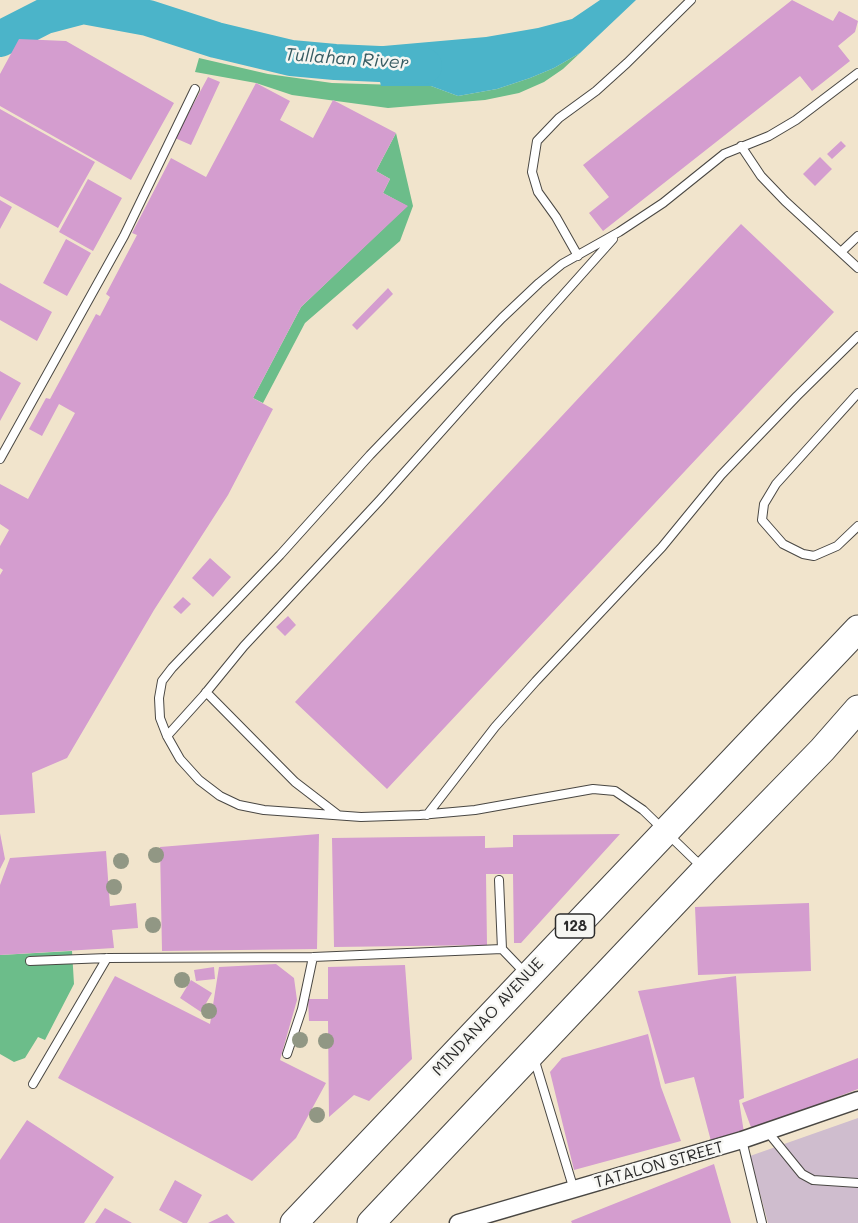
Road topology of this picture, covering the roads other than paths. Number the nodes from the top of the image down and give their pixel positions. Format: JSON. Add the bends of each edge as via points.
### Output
{"nodes":[{"id":1,"x":691,"y":0,"type":"edge"},
{"id":2,"x":858,"y":74,"type":"edge"},
{"id":3,"x":195,"y":89,"type":"dead end"},
{"id":4,"x":741,"y":146,"type":"junction"},
{"id":5,"x":619,"y":232,"type":"junction"},
{"id":6,"x":858,"y":236,"type":"edge"},
{"id":7,"x":841,"y":252,"type":"junction"},
{"id":8,"x":578,"y":256,"type":"junction"},
{"id":9,"x":858,"y":268,"type":"edge"},
{"id":10,"x":858,"y":336,"type":"edge"},
{"id":11,"x":858,"y":393,"type":"edge"},
{"id":12,"x":0,"y":459,"type":"edge"},
{"id":13,"x":858,"y":526,"type":"edge"},
{"id":14,"x":858,"y":629,"type":"edge"},
{"id":15,"x":206,"y":692,"type":"junction"},
{"id":16,"x":858,"y":709,"type":"edge"},
{"id":17,"x":167,"y":736,"type":"junction"},
{"id":18,"x":427,"y":814,"type":"junction"},
{"id":19,"x":339,"y":815,"type":"junction"},
{"id":20,"x":665,"y":833,"type":"junction"},
{"id":21,"x":705,"y":870,"type":"junction"},
{"id":22,"x":499,"y":880,"type":"dead end"},
{"id":23,"x":502,"y":949,"type":"junction"},
{"id":24,"x":313,"y":957,"type":"junction"},
{"id":25,"x":107,"y":958,"type":"junction"},
{"id":26,"x":30,"y":961,"type":"dead end"},
{"id":27,"x":527,"y":975,"type":"junction"},
{"id":28,"x":532,"y":1052,"type":"junction"},
{"id":29,"x":287,"y":1054,"type":"dead end"},
{"id":30,"x":33,"y":1084,"type":"dead end"},
{"id":31,"x":858,"y":1100,"type":"edge"},
{"id":32,"x":767,"y":1131,"type":"junction"},
{"id":33,"x":742,"y":1140,"type":"junction"},
{"id":34,"x":858,"y":1183,"type":"edge"},
{"id":35,"x":574,"y":1190,"type":"junction"},
{"id":36,"x":294,"y":1223,"type":"edge"},
{"id":37,"x":371,"y":1223,"type":"edge"},
{"id":38,"x":458,"y":1223,"type":"edge"},
{"id":39,"x":762,"y":1223,"type":"edge"}],
"edges":[{"from":1,"to":8,"type":"lane","via":[[627,63],[537,141],[532,172],[538,192]]},
{"from":2,"to":4,"type":"lane","via":[[796,120]]},
{"from":3,"to":12,"type":"lane","via":[[124,236]]},
{"from":4,"to":5,"type":"lane","via":[[724,154]]},
{"from":4,"to":7,"type":"lane","via":[[761,176]]},
{"from":5,"to":8,"type":"lane"},
{"from":5,"to":15,"type":"lane"},
{"from":6,"to":7,"type":"lane"},
{"from":7,"to":9,"type":"lane"},
{"from":8,"to":17,"type":"lane","via":[[562,264],[502,318],[172,668],[162,681],[159,698],[160,718]]},
{"from":10,"to":18,"type":"lane","via":[[759,435],[536,681]]},
{"from":11,"to":13,"type":"lane","via":[[776,484],[764,504],[762,520],[783,544],[814,556],[837,546]]},
{"from":14,"to":20,"type":"main road","name":"MINDANAO AVENUE","number":"128"},
{"from":15,"to":17,"type":"lane"},
{"from":15,"to":19,"type":"lane","via":[[295,782]]},
{"from":16,"to":21,"type":"main road"},
{"from":17,"to":19,"type":"lane","via":[[180,759],[199,780],[239,805]]},
{"from":18,"to":19,"type":"lane"},
{"from":18,"to":20,"type":"lane","via":[[476,810],[593,789],[615,791],[643,810]]},
{"from":20,"to":21,"type":"lane"},
{"from":20,"to":27,"type":"main road","name":"MINDANAO AVENUE","number":"128"},
{"from":21,"to":28,"type":"main road"},
{"from":22,"to":23,"type":"lane"},
{"from":23,"to":24,"type":"lane"},
{"from":23,"to":27,"type":"lane"},
{"from":24,"to":25,"type":"lane"},
{"from":24,"to":29,"type":"lane"},
{"from":25,"to":26,"type":"lane"},
{"from":25,"to":30,"type":"lane"},
{"from":27,"to":36,"type":"main road","name":"MINDANAO AVENUE","number":"128"},
{"from":28,"to":35,"type":"lane"},
{"from":28,"to":37,"type":"main road"},
{"from":31,"to":32,"type":"street","name":"TATALON STREET"},
{"from":32,"to":33,"type":"street","name":"TATALON STREET"},
{"from":32,"to":34,"type":"lane","via":[[802,1174],[813,1180]]},
{"from":33,"to":35,"type":"street","name":"TATALON STREET"},
{"from":33,"to":39,"type":"lane"},
{"from":35,"to":38,"type":"street","name":"TATALON STREET"}]}
